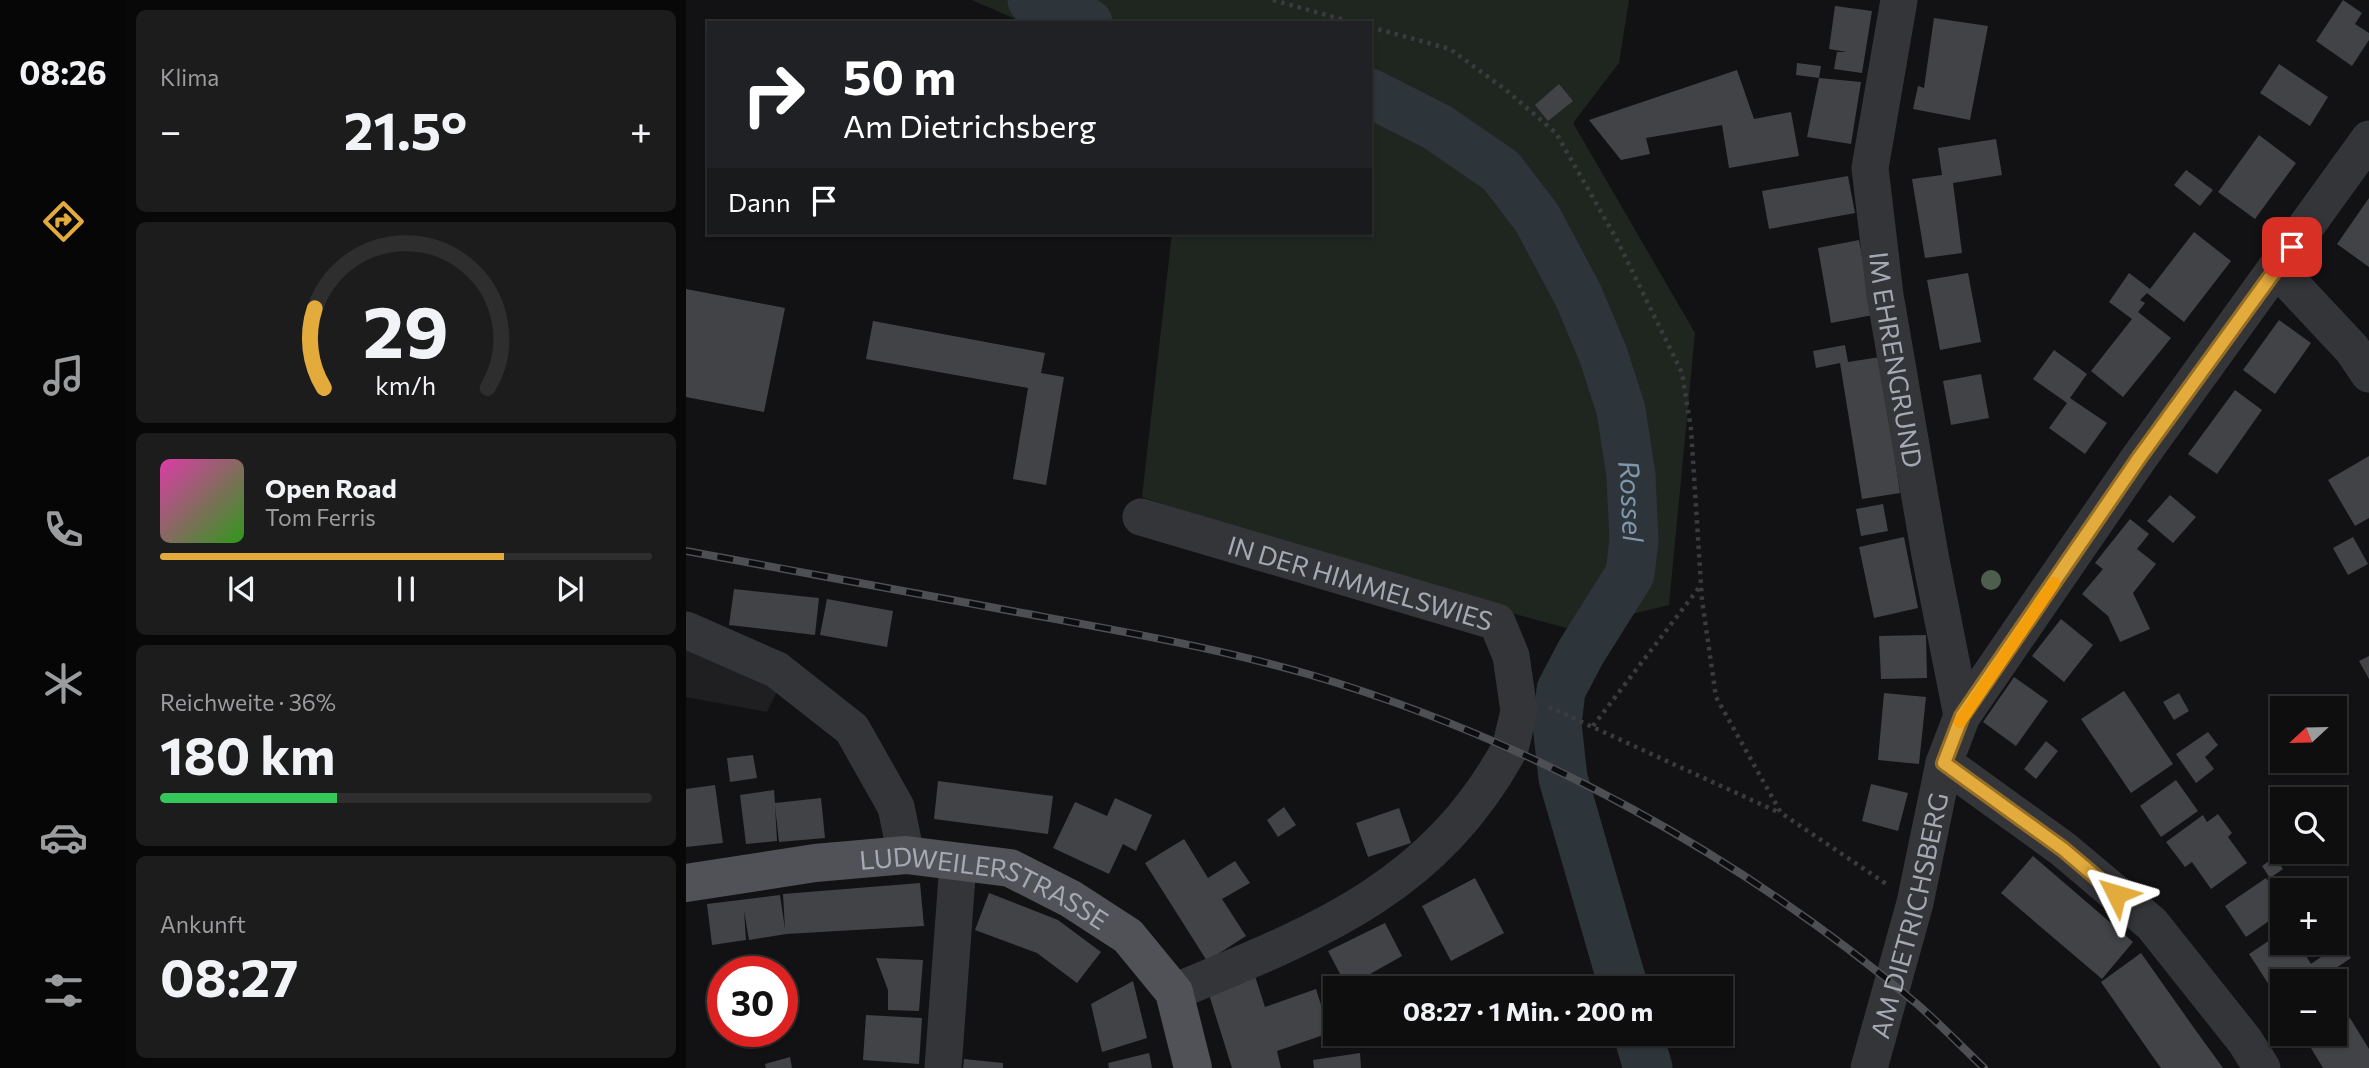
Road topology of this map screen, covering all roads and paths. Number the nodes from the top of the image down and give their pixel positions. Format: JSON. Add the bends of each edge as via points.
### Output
{"nodes":[{"id":1,"x":1273,"y":0,"type":"edge"},
{"id":2,"x":1899,"y":0,"type":"edge"},
{"id":3,"x":1348,"y":21,"type":"edge"},
{"id":4,"x":1372,"y":28,"type":"edge"},
{"id":5,"x":2369,"y":139,"type":"edge"},
{"id":6,"x":2276,"y":268,"type":"junction"},
{"id":7,"x":2369,"y":374,"type":"edge"},
{"id":8,"x":1141,"y":517,"type":"dead end"},
{"id":9,"x":1702,"y":585,"type":"junction"},
{"id":10,"x":686,"y":630,"type":"edge"},
{"id":11,"x":1544,"y":705,"type":"dead end"},
{"id":12,"x":1962,"y":716,"type":"junction"},
{"id":13,"x":1592,"y":726,"type":"junction"},
{"id":14,"x":1944,"y":763,"type":"junction"},
{"id":15,"x":1781,"y":813,"type":"junction"},
{"id":16,"x":906,"y":855,"type":"junction"},
{"id":17,"x":957,"y":863,"type":"junction"},
{"id":18,"x":686,"y":883,"type":"edge"},
{"id":19,"x":1915,"y":903,"type":"junction"},
{"id":20,"x":1174,"y":992,"type":"junction"},
{"id":21,"x":943,"y":1068,"type":"edge"},
{"id":22,"x":1193,"y":1068,"type":"edge"},
{"id":23,"x":1869,"y":1068,"type":"edge"},
{"id":24,"x":2262,"y":1068,"type":"edge"}],
"edges":[{"from":1,"to":3,"type":"path"},
{"from":2,"to":12,"type":"street","name":"IM EHRENGRUND","via":[[1870,168],[1888,309]]},
{"from":4,"to":9,"type":"path","via":[[1450,49],[1556,133],[1616,239],[1682,373],[1691,429]]},
{"from":5,"to":6,"type":"street","name":"AM DIETRICHSBERG"},
{"from":6,"to":7,"type":"street","via":[[2352,349]]},
{"from":6,"to":12,"type":"street","name":"AM DIETRICHSBERG"},
{"from":8,"to":20,"type":"street","name":"IN DER HIMMELSWIES","via":[[1497,622],[1511,656],[1519,711],[1510,747],[1493,780],[1455,829],[1405,875],[1352,912],[1294,943]]},
{"from":9,"to":13,"type":"path"},
{"from":9,"to":15,"type":"path","via":[[1716,697]]},
{"from":10,"to":16,"type":"street","via":[[777,670],[852,729],[896,807]]},
{"from":11,"to":13,"type":"path"},
{"from":12,"to":14,"type":"street","name":"AM DIETRICHSBERG"},
{"from":13,"to":15,"type":"path"},
{"from":14,"to":19,"type":"street","name":"AM DIETRICHSBERG"},
{"from":14,"to":24,"type":"street","via":[[2063,849],[2152,924]]},
{"from":15,"to":19,"type":"path"},
{"from":16,"to":17,"type":"main road","name":"LUDWEILERSTRASSE"},
{"from":16,"to":18,"type":"main road","name":"LUDWEILERSTRASSE","via":[[815,863]]},
{"from":17,"to":20,"type":"main road","name":"LUDWEILERSTRASSE","via":[[1010,868],[1071,899],[1128,936]]},
{"from":17,"to":21,"type":"street"},
{"from":19,"to":23,"type":"street","name":"AM DIETRICHSBERG"},
{"from":20,"to":22,"type":"main road","name":"LUDWEILERSTRASSE"}]}
